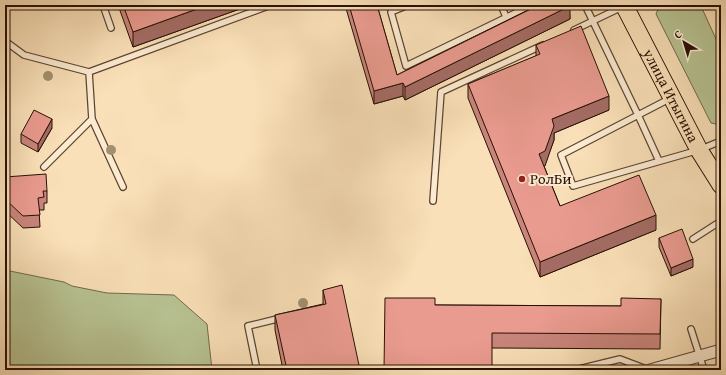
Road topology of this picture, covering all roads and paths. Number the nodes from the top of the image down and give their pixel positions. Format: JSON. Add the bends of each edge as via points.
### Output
{"nodes":[{"id":1,"x":103,"y":5,"type":"edge"},
{"id":2,"x":271,"y":5,"type":"edge"},
{"id":3,"x":408,"y":5,"type":"edge"},
{"id":4,"x":501,"y":5,"type":"edge"},
{"id":5,"x":532,"y":5,"type":"edge"},
{"id":6,"x":585,"y":5,"type":"edge"},
{"id":7,"x":626,"y":6,"type":"edge"},
{"id":8,"x":506,"y":18,"type":"junction"},
{"id":9,"x":593,"y":21,"type":"junction"},
{"id":10,"x":111,"y":28,"type":"dead end"},
{"id":11,"x":571,"y":31,"type":"edge"},
{"id":12,"x":5,"y":41,"type":"edge"},
{"id":13,"x":550,"y":41,"type":"edge"},
{"id":14,"x":89,"y":72,"type":"junction"},
{"id":15,"x":672,"y":98,"type":"junction"},
{"id":16,"x":638,"y":115,"type":"junction"},
{"id":17,"x":92,"y":120,"type":"junction"},
{"id":18,"x":721,"y":141,"type":"edge"},
{"id":19,"x":699,"y":150,"type":"junction"},
{"id":20,"x":659,"y":162,"type":"junction"},
{"id":21,"x":44,"y":167,"type":"dead end"},
{"id":22,"x":721,"y":185,"type":"edge"},
{"id":23,"x":123,"y":187,"type":"dead end"},
{"id":24,"x":432,"y":201,"type":"dead end"},
{"id":25,"x":721,"y":221,"type":"edge"},
{"id":26,"x":693,"y":239,"type":"dead end"},
{"id":27,"x":286,"y":317,"type":"edge"},
{"id":28,"x":692,"y":329,"type":"dead end"},
{"id":29,"x":721,"y":350,"type":"edge"},
{"id":30,"x":700,"y":356,"type":"junction"},
{"id":31,"x":257,"y":370,"type":"edge"},
{"id":32,"x":575,"y":370,"type":"edge"},
{"id":33,"x":650,"y":370,"type":"edge"},
{"id":34,"x":704,"y":370,"type":"edge"}],
"edges":[{"from":1,"to":10,"type":"lane"},
{"from":2,"to":14,"type":"lane"},
{"from":3,"to":8,"type":"lane","via":[[391,12],[406,66]]},
{"from":4,"to":8,"type":"lane"},
{"from":5,"to":8,"type":"lane"},
{"from":6,"to":9,"type":"lane"},
{"from":7,"to":9,"type":"lane"},
{"from":7,"to":15,"type":"main road","name":"улица Итыгина"},
{"from":9,"to":11,"type":"lane"},
{"from":9,"to":16,"type":"lane"},
{"from":12,"to":14,"type":"lane","via":[[24,55]]},
{"from":13,"to":24,"type":"lane","via":[[441,92]]},
{"from":14,"to":17,"type":"lane"},
{"from":15,"to":16,"type":"lane"},
{"from":15,"to":19,"type":"main road","name":"улица Итыгина"},
{"from":16,"to":20,"type":"lane"},
{"from":16,"to":20,"type":"lane","via":[[561,155],[573,186]]},
{"from":17,"to":21,"type":"lane"},
{"from":17,"to":23,"type":"lane"},
{"from":18,"to":19,"type":"lane"},
{"from":19,"to":20,"type":"lane"},
{"from":19,"to":22,"type":"main road","name":"улица Итыгина"},
{"from":25,"to":26,"type":"lane"},
{"from":27,"to":31,"type":"lane","via":[[248,326]]},
{"from":28,"to":30,"type":"lane"},
{"from":29,"to":30,"type":"street"},
{"from":30,"to":33,"type":"street"},
{"from":30,"to":34,"type":"lane"},
{"from":32,"to":33,"type":"lane","via":[[620,358]]}]}
